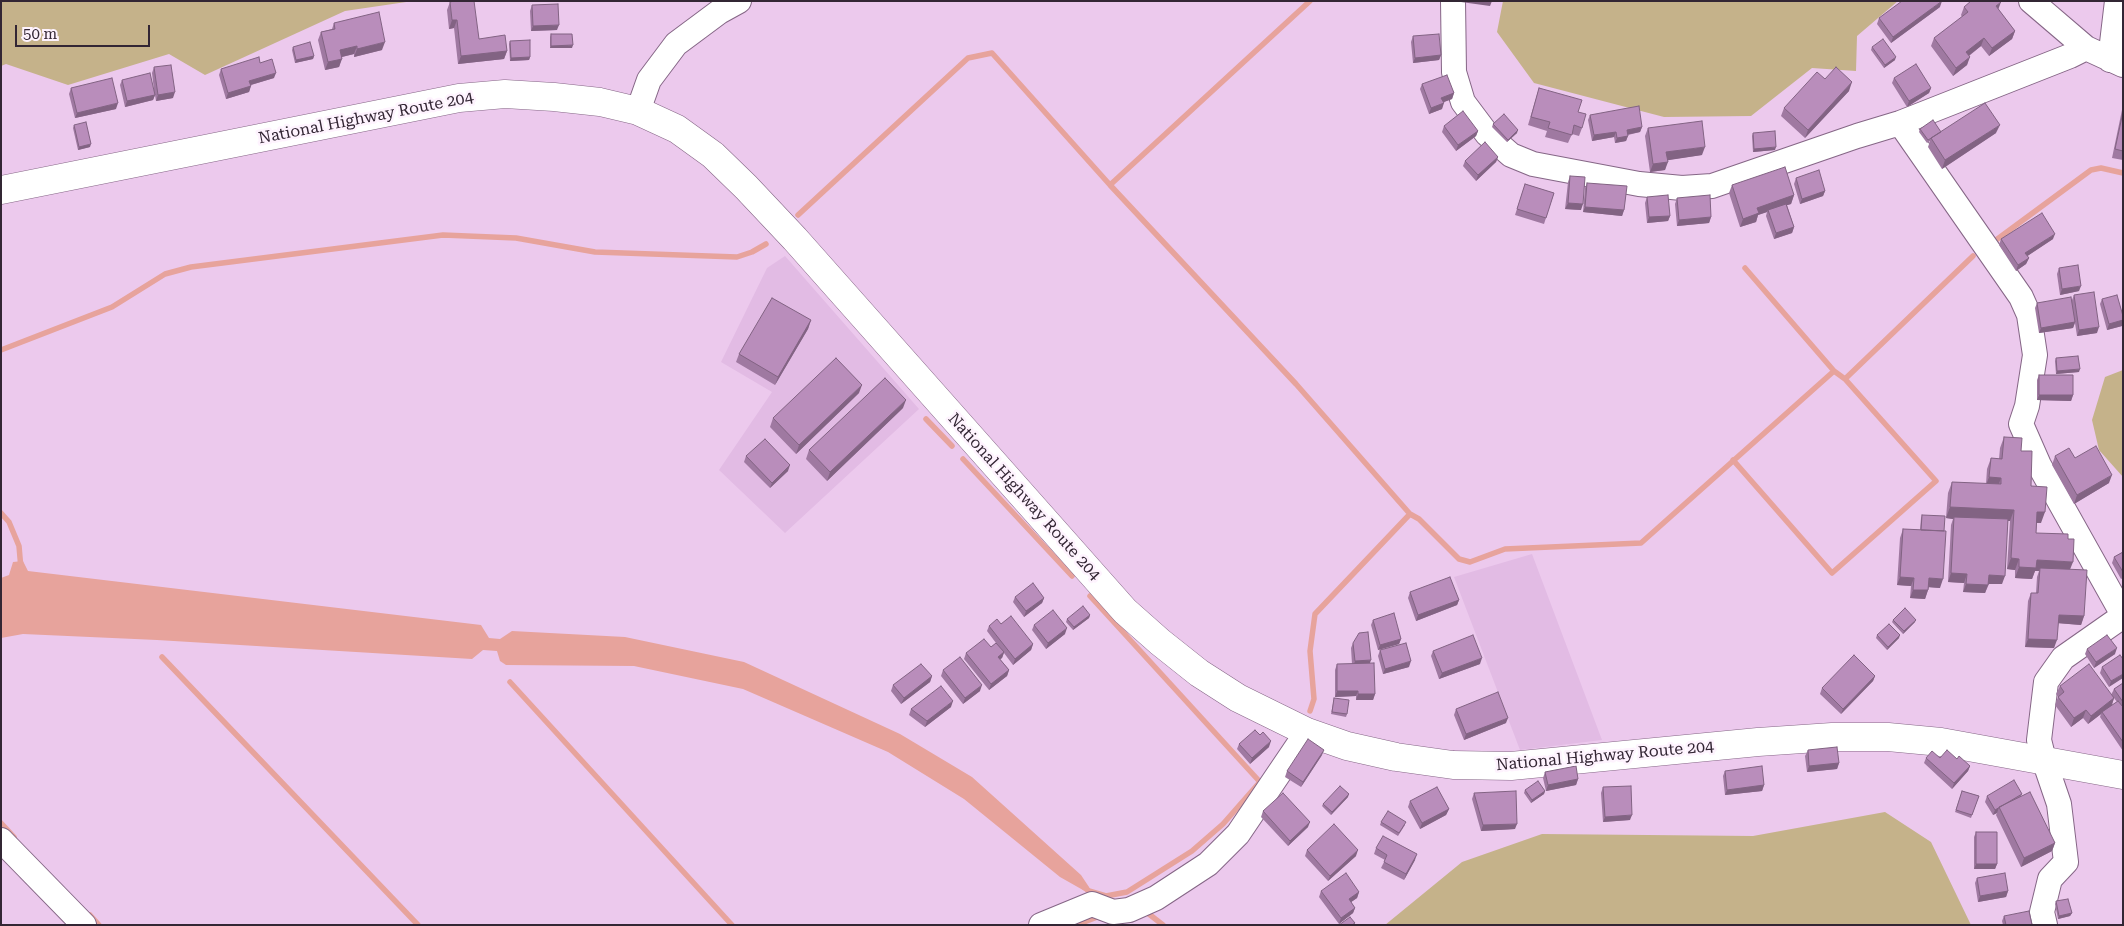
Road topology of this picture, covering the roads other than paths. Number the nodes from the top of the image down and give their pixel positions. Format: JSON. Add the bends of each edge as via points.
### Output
{"nodes":[{"id":1,"x":739,"y":1,"type":"edge"},
{"id":2,"x":1454,"y":1,"type":"edge"},
{"id":3,"x":2031,"y":1,"type":"edge"},
{"id":4,"x":2117,"y":1,"type":"edge"},
{"id":5,"x":2086,"y":48,"type":"junction"},
{"id":6,"x":2117,"y":63,"type":"edge"},
{"id":7,"x":638,"y":111,"type":"junction"},
{"id":8,"x":1900,"y":123,"type":"junction"},
{"id":9,"x":1,"y":190,"type":"edge"},
{"id":10,"x":2123,"y":616,"type":"edge"},
{"id":11,"x":1307,"y":732,"type":"junction"},
{"id":12,"x":2044,"y":760,"type":"junction"},
{"id":13,"x":2123,"y":775,"type":"edge"},
{"id":14,"x":1,"y":840,"type":"edge"},
{"id":15,"x":84,"y":925,"type":"edge"},
{"id":16,"x":1041,"y":925,"type":"edge"},
{"id":17,"x":2045,"y":925,"type":"edge"}],
"edges":[{"from":1,"to":7,"type":"street","via":[[676,44],[649,80]]},
{"from":2,"to":8,"type":"street","via":[[1454,72],[1464,102],[1487,134],[1511,154],[1533,164],[1639,184],[1682,188],[1712,186]]},
{"from":3,"to":5,"type":"street"},
{"from":4,"to":6,"type":"street"},
{"from":5,"to":6,"type":"street"},
{"from":5,"to":8,"type":"street"},
{"from":7,"to":9,"type":"highway","name":"National Highway Route 204","via":[[554,96],[506,94],[459,98]]},
{"from":7,"to":11,"type":"highway","name":"National Highway Route 204","via":[[677,129],[713,155],[746,187],[1125,611],[1199,673],[1238,698]]},
{"from":8,"to":10,"type":"street","via":[[2025,306],[2036,355],[2021,424],[2039,465]]},
{"from":10,"to":12,"type":"street","via":[[2063,658],[2046,682],[2039,740]]},
{"from":11,"to":12,"type":"highway","name":"National Highway Route 204","via":[[1347,746],[1453,765],[1510,766],[1832,737],[1941,742]]},
{"from":11,"to":16,"type":"street","via":[[1238,834],[1208,864],[1156,898],[1129,910],[1106,909],[1092,904]]},
{"from":12,"to":13,"type":"highway","name":"National Highway Route 204"},
{"from":12,"to":17,"type":"street","via":[[2059,804],[2066,862],[2050,879],[2042,912]]},
{"from":14,"to":15,"type":"street"}]}
